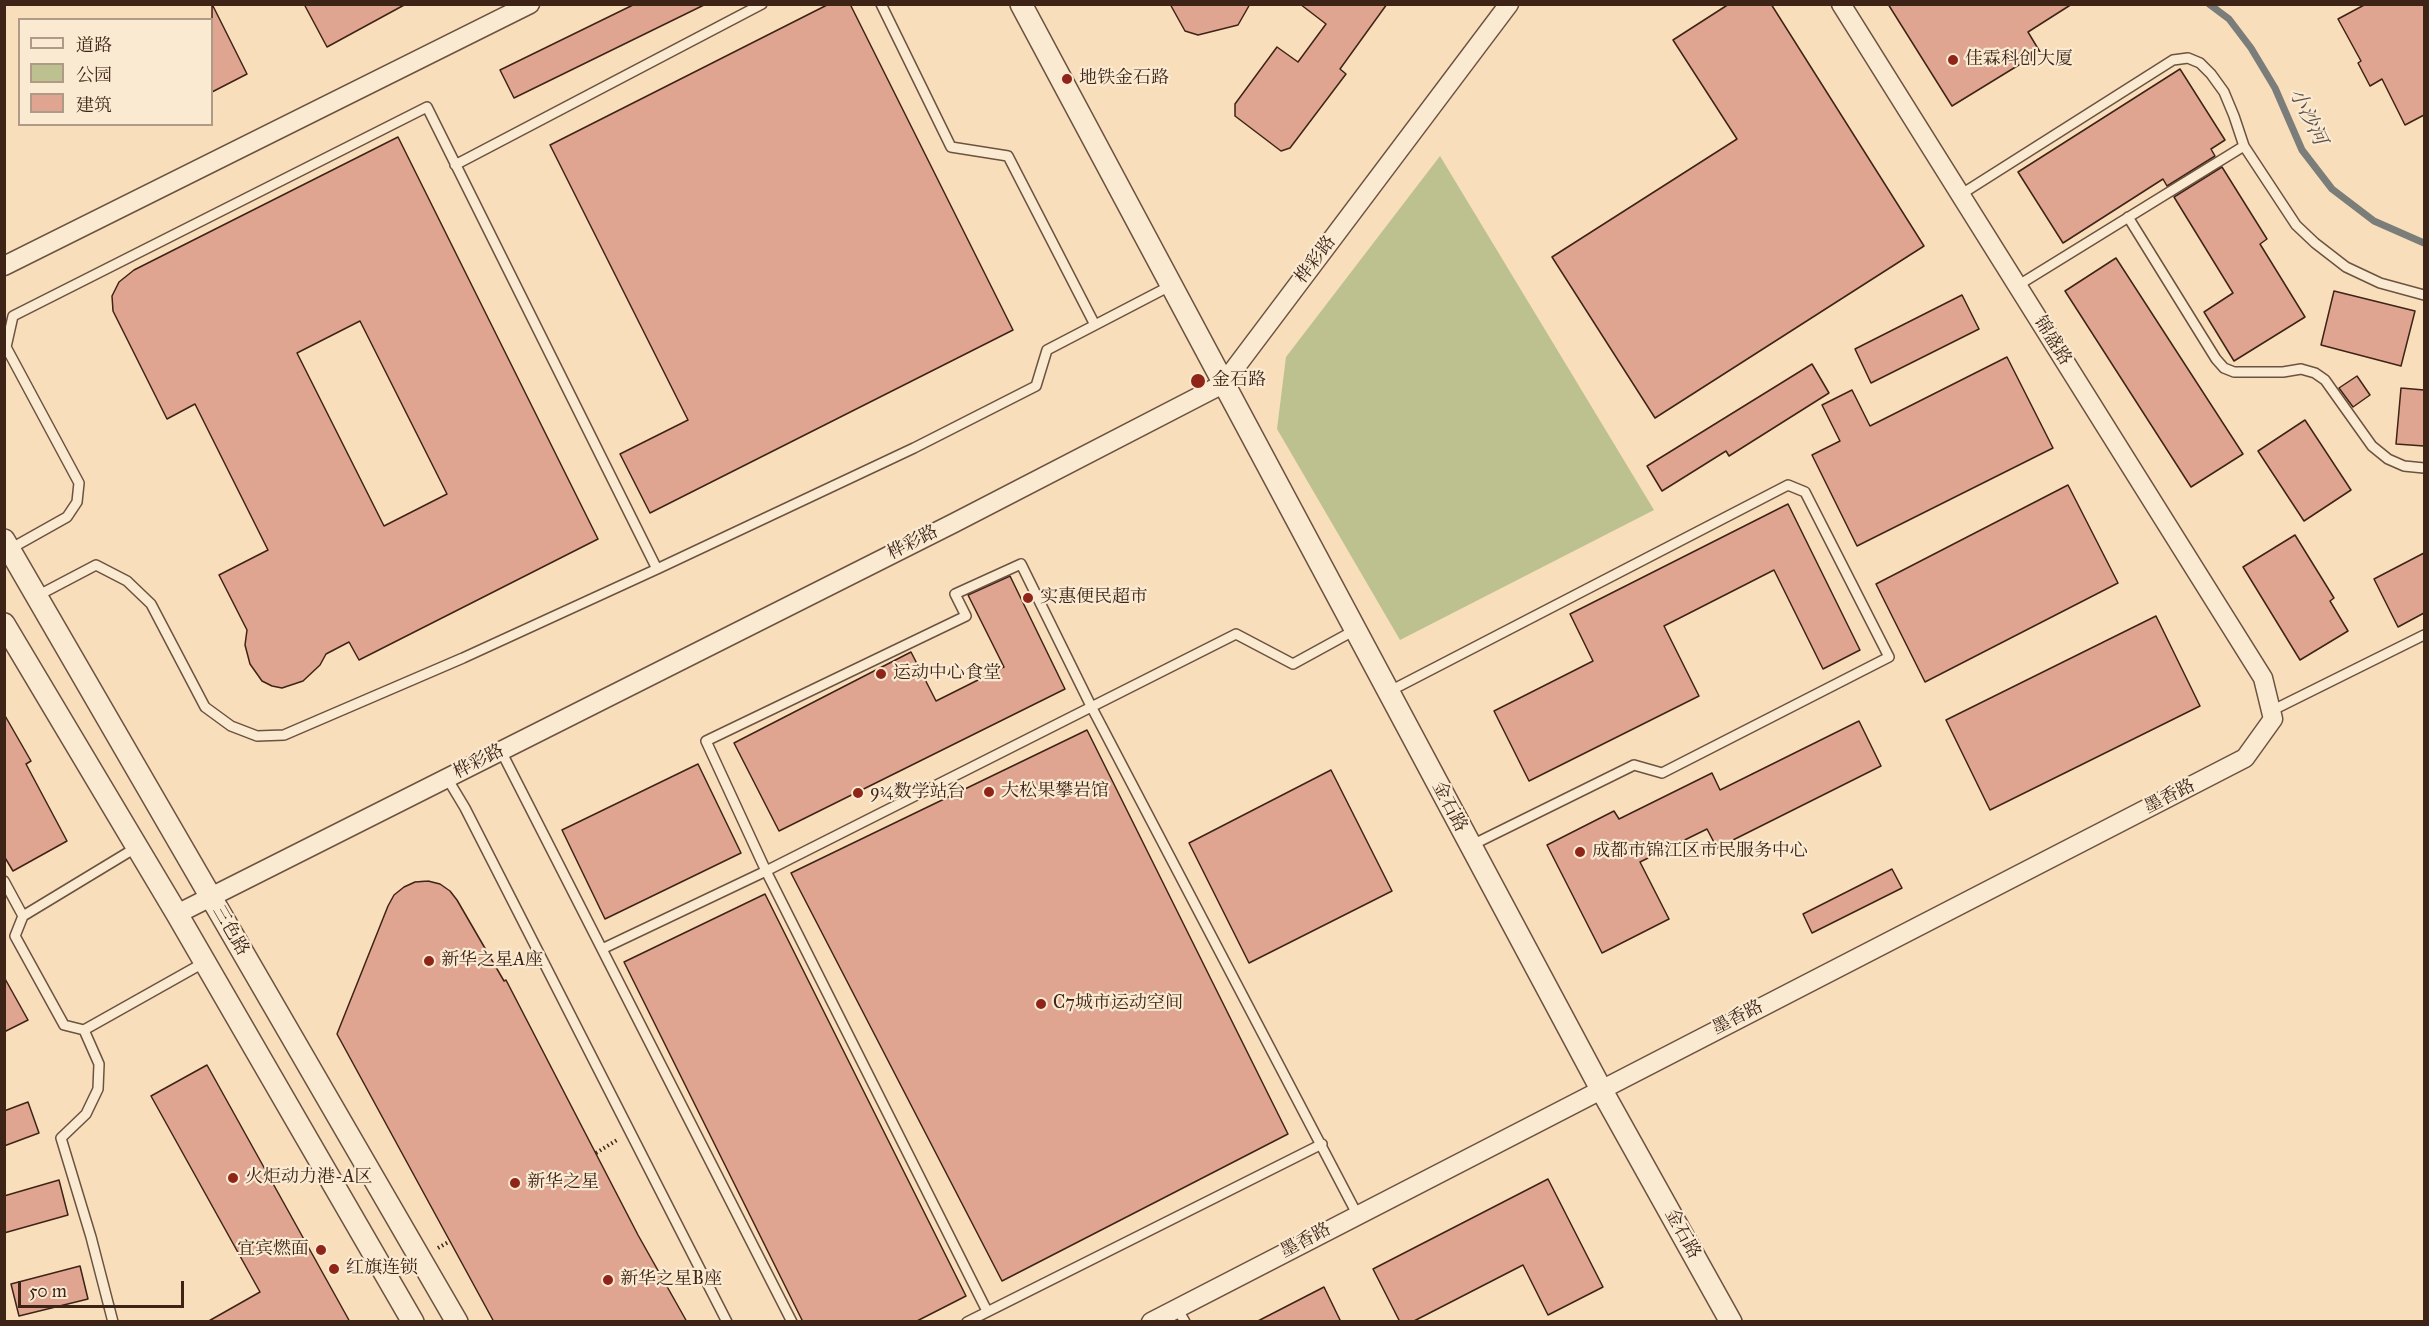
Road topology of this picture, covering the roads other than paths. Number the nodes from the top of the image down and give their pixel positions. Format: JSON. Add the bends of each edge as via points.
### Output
{"nodes":[{"id":1,"x":530,"y":4,"type":"edge"},
{"id":2,"x":762,"y":4,"type":"edge"},
{"id":3,"x":881,"y":4,"type":"edge"},
{"id":4,"x":1021,"y":4,"type":"edge"},
{"id":5,"x":1509,"y":4,"type":"edge"},
{"id":6,"x":1841,"y":4,"type":"edge"},
{"id":7,"x":2244,"y":146,"type":"junction"},
{"id":8,"x":455,"y":165,"type":"junction"},
{"id":9,"x":1960,"y":195,"type":"junction"},
{"id":10,"x":2128,"y":217,"type":"junction"},
{"id":11,"x":4,"y":266,"type":"edge"},
{"id":12,"x":1170,"y":286,"type":"junction"},
{"id":13,"x":2018,"y":286,"type":"junction"},
{"id":14,"x":2424,"y":295,"type":"edge"},
{"id":15,"x":1095,"y":325,"type":"junction"},
{"id":16,"x":1223,"y":384,"type":"junction"},
{"id":17,"x":2424,"y":468,"type":"edge"},
{"id":18,"x":7,"y":544,"type":"edge"},
{"id":19,"x":657,"y":569,"type":"junction"},
{"id":20,"x":37,"y":596,"type":"junction"},
{"id":21,"x":4,"y":624,"type":"edge"},
{"id":22,"x":1354,"y":630,"type":"junction"},
{"id":23,"x":2424,"y":635,"type":"edge"},
{"id":24,"x":1388,"y":692,"type":"junction"},
{"id":25,"x":1091,"y":706,"type":"junction"},
{"id":26,"x":2271,"y":711,"type":"junction"},
{"id":27,"x":501,"y":751,"type":"junction"},
{"id":28,"x":447,"y":778,"type":"junction"},
{"id":29,"x":1470,"y":846,"type":"junction"},
{"id":30,"x":137,"y":847,"type":"junction"},
{"id":31,"x":766,"y":871,"type":"junction"},
{"id":32,"x":4,"y":881,"type":"edge"},
{"id":33,"x":210,"y":897,"type":"junction"},
{"id":34,"x":177,"y":914,"type":"junction"},
{"id":35,"x":23,"y":915,"type":"junction"},
{"id":36,"x":603,"y":950,"type":"junction"},
{"id":37,"x":205,"y":962,"type":"junction"},
{"id":38,"x":84,"y":1030,"type":"junction"},
{"id":39,"x":1601,"y":1089,"type":"junction"},
{"id":40,"x":1322,"y":1144,"type":"junction"},
{"id":41,"x":1357,"y":1214,"type":"junction"},
{"id":42,"x":987,"y":1311,"type":"junction"},
{"id":43,"x":1181,"y":1315,"type":"edge"},
{"id":44,"x":113,"y":1322,"type":"edge"},
{"id":45,"x":413,"y":1322,"type":"edge"},
{"id":46,"x":457,"y":1322,"type":"edge"},
{"id":47,"x":728,"y":1322,"type":"edge"},
{"id":48,"x":792,"y":1322,"type":"edge"},
{"id":49,"x":967,"y":1322,"type":"edge"},
{"id":50,"x":1151,"y":1322,"type":"edge"},
{"id":51,"x":1731,"y":1322,"type":"edge"}],
"edges":[{"from":1,"to":11,"type":"street"},
{"from":2,"to":8,"type":"lane"},
{"from":3,"to":15,"type":"lane","via":[[951,147],[1008,156]]},
{"from":4,"to":12,"type":"street","name":"金石路"},
{"from":5,"to":16,"type":"street","name":"桦彩路"},
{"from":6,"to":9,"type":"street","name":"锦盛路"},
{"from":7,"to":9,"type":"lane","via":[[2235,116],[2211,74],[2188,58],[2173,60]]},
{"from":7,"to":10,"type":"lane"},
{"from":7,"to":14,"type":"lane","via":[[2296,225],[2314,243],[2346,267],[2380,283]]},
{"from":8,"to":18,"type":"lane","via":[[427,107],[13,316],[6,347],[79,483],[77,502],[68,517]]},
{"from":8,"to":19,"type":"lane"},
{"from":9,"to":13,"type":"street","name":"锦盛路"},
{"from":10,"to":13,"type":"lane"},
{"from":10,"to":17,"type":"lane","via":[[2224,368],[2234,372],[2315,372],[2325,380],[2372,446],[2404,466]]},
{"from":12,"to":15,"type":"lane"},
{"from":12,"to":16,"type":"street","name":"金石路"},
{"from":13,"to":26,"type":"street","name":"锦盛路","via":[[2263,678]]},
{"from":15,"to":19,"type":"lane","via":[[1047,350],[1036,386]]},
{"from":16,"to":22,"type":"street","name":"金石路"},
{"from":16,"to":27,"type":"street","name":"桦彩路"},
{"from":18,"to":20,"type":"street","name":"三色路"},
{"from":19,"to":20,"type":"lane","via":[[284,735],[257,736],[231,726],[205,707],[151,604],[127,581],[96,565]]},
{"from":20,"to":33,"type":"street","name":"三色路"},
{"from":21,"to":30,"type":"street","name":"三色路"},
{"from":22,"to":24,"type":"street","name":"金石路"},
{"from":22,"to":25,"type":"lane","via":[[1293,664],[1236,634]]},
{"from":23,"to":26,"type":"lane"},
{"from":24,"to":29,"type":"street","name":"金石路"},
{"from":24,"to":29,"type":"lane","via":[[1788,485],[1805,492],[1889,657],[1662,773],[1634,765]]},
{"from":25,"to":31,"type":"lane"},
{"from":25,"to":31,"type":"lane","via":[[1021,564],[955,594],[966,616],[706,741]]},
{"from":25,"to":40,"type":"lane"},
{"from":26,"to":39,"type":"street","name":"墨香路","via":[[2273,719],[2245,758]]},
{"from":27,"to":28,"type":"street","name":"桦彩路"},
{"from":27,"to":36,"type":"lane"},
{"from":28,"to":33,"type":"street","name":"桦彩路"},
{"from":28,"to":47,"type":"lane"},
{"from":29,"to":39,"type":"street","name":"金石路"},
{"from":30,"to":34,"type":"street","name":"三色路"},
{"from":30,"to":35,"type":"lane"},
{"from":31,"to":36,"type":"lane"},
{"from":31,"to":42,"type":"lane"},
{"from":32,"to":35,"type":"lane"},
{"from":33,"to":34,"type":"street","name":"桦彩路"},
{"from":33,"to":46,"type":"street","name":"三色路"},
{"from":34,"to":37,"type":"street","name":"三色路"},
{"from":35,"to":38,"type":"lane","via":[[15,936],[64,1025]]},
{"from":36,"to":48,"type":"lane"},
{"from":37,"to":38,"type":"lane"},
{"from":37,"to":45,"type":"street","name":"三色路"},
{"from":38,"to":44,"type":"lane","via":[[99,1064],[98,1089],[86,1114],[60,1138],[92,1237]]},
{"from":39,"to":41,"type":"street","name":"墨香路"},
{"from":39,"to":51,"type":"street","name":"金石路"},
{"from":40,"to":41,"type":"lane"},
{"from":40,"to":42,"type":"lane"},
{"from":41,"to":43,"type":"street","name":"墨香路"},
{"from":42,"to":49,"type":"lane"},
{"from":43,"to":50,"type":"street","name":"墨香路"}]}
